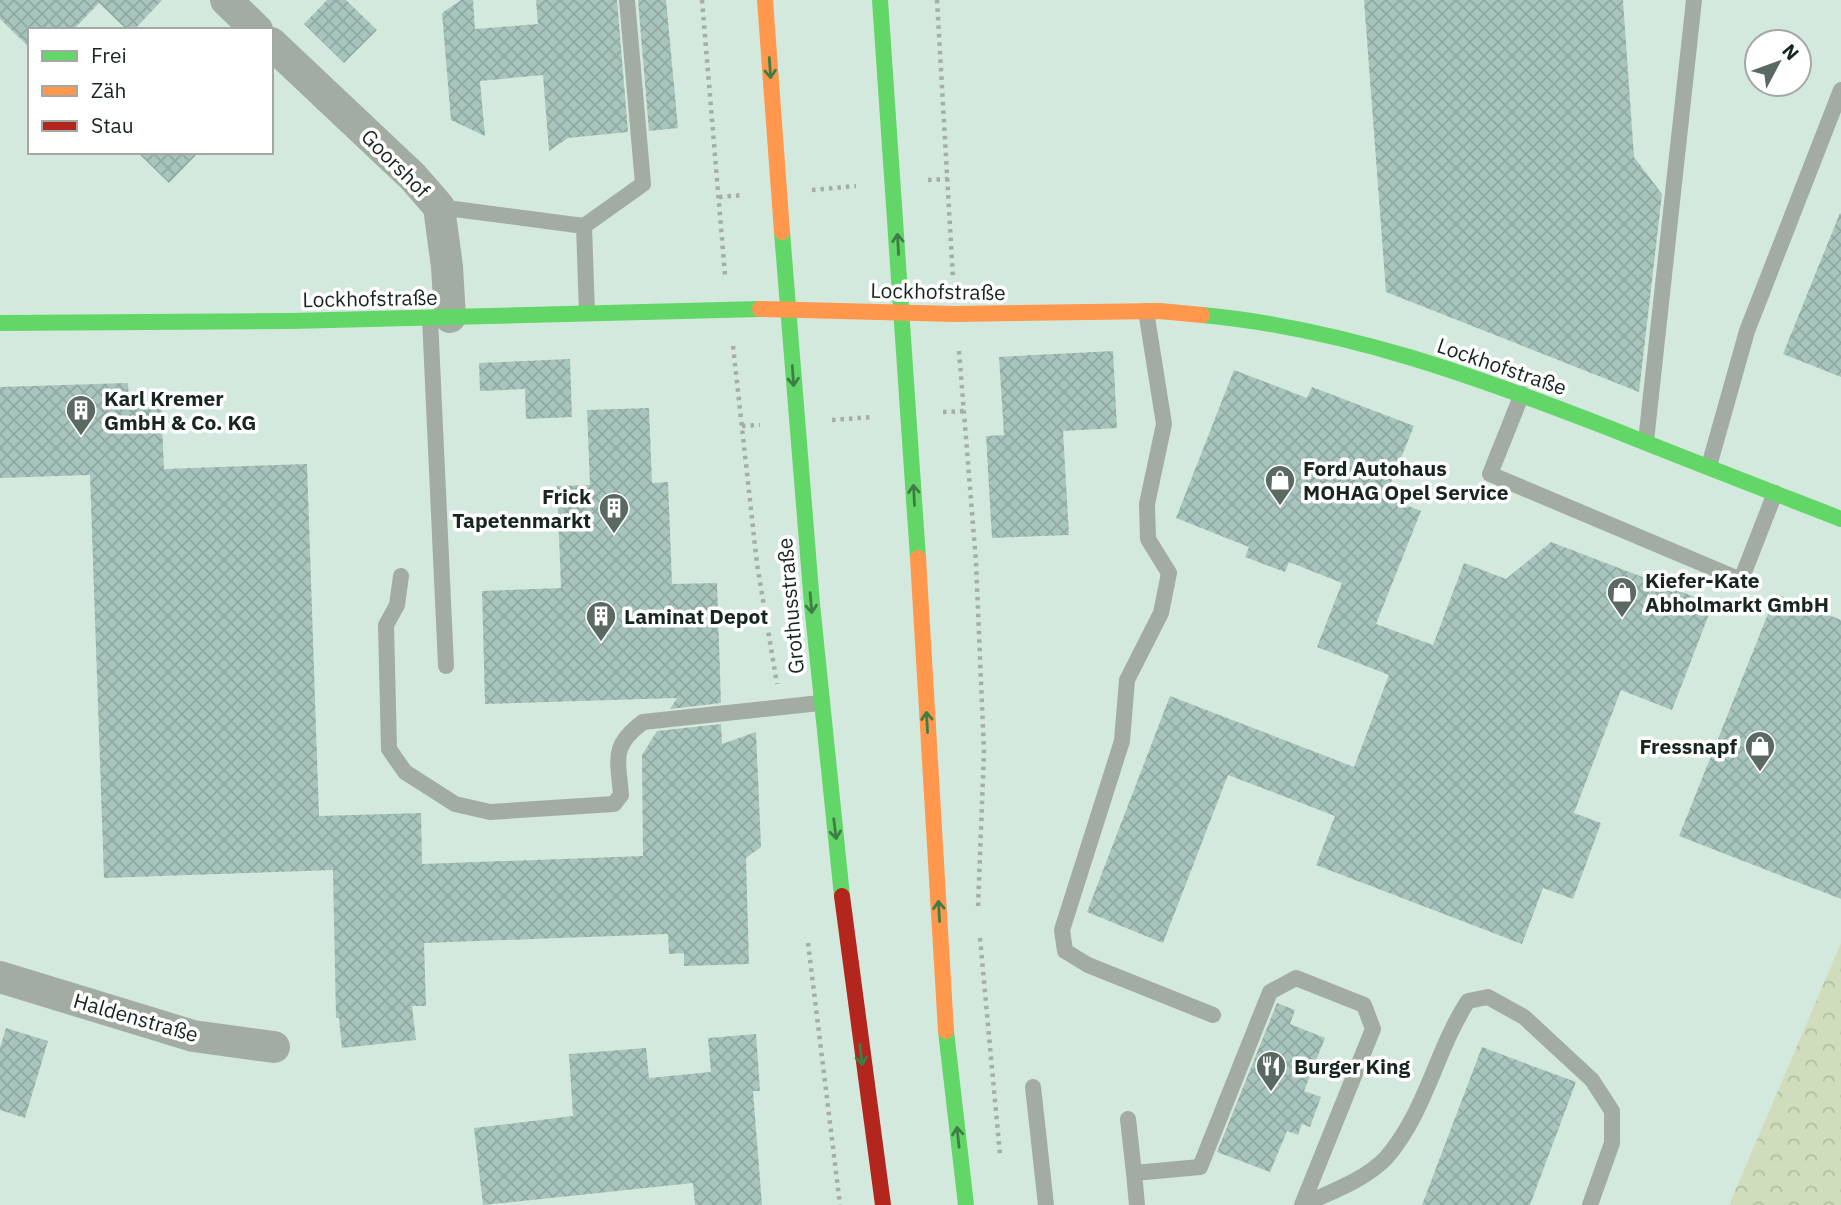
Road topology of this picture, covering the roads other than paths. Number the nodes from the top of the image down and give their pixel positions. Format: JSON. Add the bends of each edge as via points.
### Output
{"nodes":[{"id":1,"x":226,"y":0,"type":"edge"},
{"id":2,"x":627,"y":0,"type":"edge"},
{"id":3,"x":765,"y":0,"type":"edge"},
{"id":4,"x":880,"y":0,"type":"edge"},
{"id":5,"x":1694,"y":0,"type":"edge"},
{"id":6,"x":255,"y":28,"type":"edge"},
{"id":7,"x":273,"y":45,"type":"edge"},
{"id":8,"x":1841,"y":90,"type":"edge"},
{"id":9,"x":439,"y":207,"type":"junction"},
{"id":10,"x":584,"y":226,"type":"junction"},
{"id":11,"x":788,"y":308,"type":"junction"},
{"id":12,"x":1146,"y":311,"type":"junction"},
{"id":13,"x":902,"y":312,"type":"junction"},
{"id":14,"x":587,"y":314,"type":"junction"},
{"id":15,"x":440,"y":317,"type":"junction"},
{"id":16,"x":0,"y":323,"type":"edge"},
{"id":17,"x":1521,"y":394,"type":"junction"},
{"id":18,"x":1646,"y":442,"type":"junction"},
{"id":19,"x":1709,"y":466,"type":"junction"},
{"id":20,"x":1774,"y":493,"type":"junction"},
{"id":21,"x":1841,"y":519,"type":"edge"},
{"id":22,"x":401,"y":576,"type":"dead end"},
{"id":23,"x":446,"y":666,"type":"dead end"},
{"id":24,"x":820,"y":702,"type":"junction"},
{"id":25,"x":0,"y":977,"type":"edge"},
{"id":26,"x":1213,"y":1015,"type":"dead end"},
{"id":27,"x":274,"y":1046,"type":"dead end"},
{"id":28,"x":1033,"y":1087,"type":"dead end"},
{"id":29,"x":1128,"y":1119,"type":"dead end"},
{"id":30,"x":1134,"y":1173,"type":"junction"},
{"id":31,"x":883,"y":1205,"type":"edge"},
{"id":32,"x":966,"y":1205,"type":"edge"},
{"id":33,"x":1046,"y":1205,"type":"edge"},
{"id":34,"x":1137,"y":1205,"type":"edge"},
{"id":35,"x":1590,"y":1205,"type":"edge"}],
"edges":[{"from":1,"to":6,"type":"street"},
{"from":2,"to":10,"type":"lane","via":[[643,184]]},
{"from":3,"to":11,"type":"main road","name":"Grothusstraße","one_way":true},
{"from":13,"to":4,"type":"main road","one_way":true},
{"from":5,"to":18,"type":"lane"},
{"from":7,"to":9,"type":"street","name":"Goorshof"},
{"from":8,"to":19,"type":"lane","via":[[1747,331]]},
{"from":9,"to":10,"type":"lane"},
{"from":9,"to":15,"type":"street","name":"Goorshof","via":[[447,267]]},
{"from":10,"to":14,"type":"lane"},
{"from":11,"to":13,"type":"main road","name":"Lockhofstraße"},
{"from":11,"to":14,"type":"main road","name":"Lockhofstraße"},
{"from":11,"to":24,"type":"main road","name":"Grothusstraße","one_way":true},
{"from":12,"to":13,"type":"main road","name":"Lockhofstraße"},
{"from":12,"to":17,"type":"main road","name":"Lockhofstraße","via":[[1238,318],[1369,345]]},
{"from":12,"to":26,"type":"lane","via":[[1164,425],[1147,504],[1148,539],[1169,573],[1161,613],[1127,680],[1122,741],[1062,930],[1065,951],[1088,965]]},
{"from":32,"to":13,"type":"main road","one_way":true,"via":[[945,1019]]},
{"from":14,"to":15,"type":"main road","name":"Lockhofstraße"},
{"from":15,"to":16,"type":"main road","name":"Lockhofstraße"},
{"from":15,"to":23,"type":"lane"},
{"from":17,"to":18,"type":"main road","name":"Lockhofstraße"},
{"from":17,"to":20,"type":"lane","via":[[1490,474],[1741,580]]},
{"from":18,"to":19,"type":"main road","name":"Lockhofstraße"},
{"from":19,"to":20,"type":"main road","name":"Lockhofstraße"},
{"from":20,"to":21,"type":"main road","name":"Lockhofstraße"},
{"from":22,"to":24,"type":"lane","via":[[397,605],[386,625],[389,749],[405,772],[455,804],[490,812],[614,804],[621,795],[618,754],[624,736],[643,722]]},
{"from":24,"to":31,"type":"main road","name":"Grothusstraße","one_way":true},
{"from":25,"to":27,"type":"street","name":"Haldenstraße","via":[[193,1036]]},
{"from":28,"to":33,"type":"lane"},
{"from":29,"to":30,"type":"lane"},
{"from":30,"to":34,"type":"lane"},
{"from":30,"to":35,"type":"lane","via":[[1200,1167],[1270,992],[1296,978],[1364,1005],[1373,1029],[1302,1205],[1342,1188],[1385,1159],[1417,1111],[1458,1016],[1468,1001],[1488,997],[1524,1017],[1592,1080],[1612,1111],[1612,1143]]}]}
